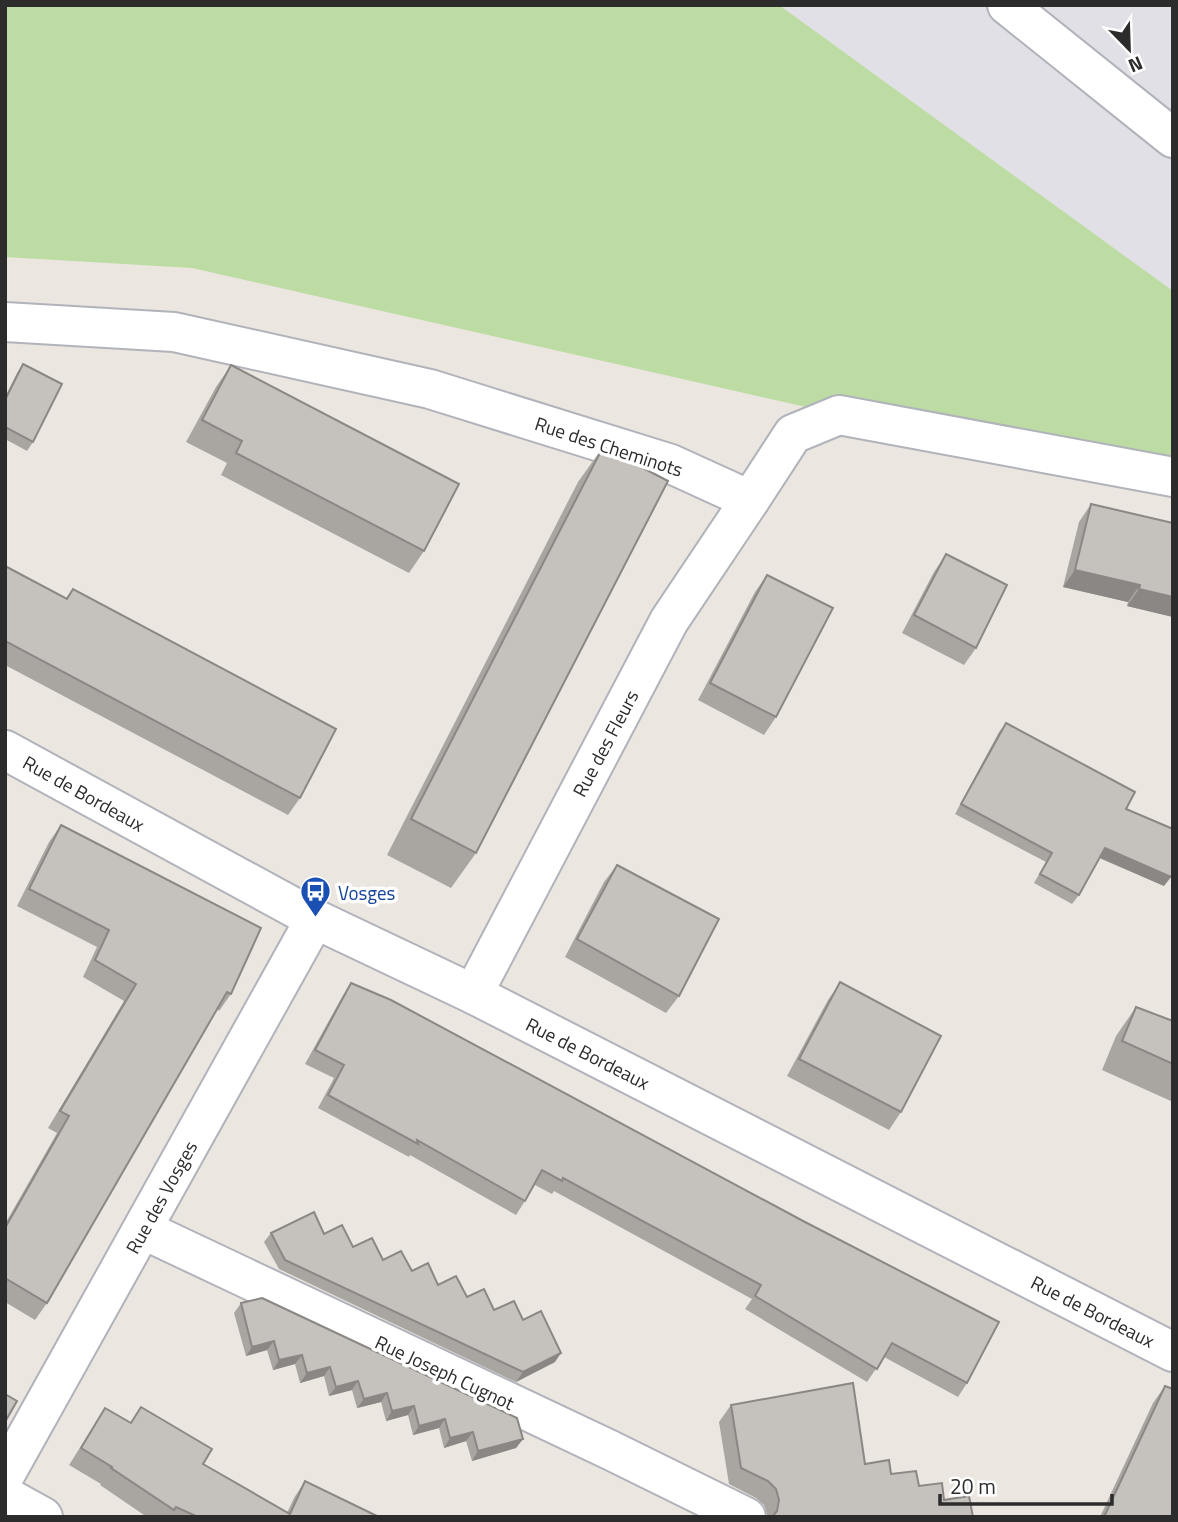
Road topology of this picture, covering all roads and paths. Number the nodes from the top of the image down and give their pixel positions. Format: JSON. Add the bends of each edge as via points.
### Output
{"nodes":[{"id":1,"x":1007,"y":5,"type":"edge"},
{"id":2,"x":1173,"y":138,"type":"edge"},
{"id":3,"x":5,"y":322,"type":"edge"},
{"id":4,"x":1173,"y":477,"type":"edge"},
{"id":5,"x":750,"y":500,"type":"junction"},
{"id":6,"x":5,"y":750,"type":"edge"},
{"id":7,"x":315,"y":919,"type":"junction"},
{"id":8,"x":472,"y":994,"type":"junction"},
{"id":9,"x":144,"y":1230,"type":"junction"},
{"id":10,"x":1173,"y":1352,"type":"edge"},
{"id":11,"x":5,"y":1475,"type":"edge"},
{"id":12,"x":5,"y":1496,"type":"edge"},
{"id":13,"x":43,"y":1517,"type":"edge"},
{"id":14,"x":746,"y":1517,"type":"edge"}],
"edges":[{"from":1,"to":2,"type":"street"},
{"from":3,"to":5,"type":"street","name":"Rue des Cheminots","via":[[174,332],[430,389],[671,464]]},
{"from":4,"to":5,"type":"street","via":[[839,415],[793,434]]},
{"from":5,"to":8,"type":"street","name":"Rue des Fleurs","via":[[669,621]]},
{"from":6,"to":7,"type":"street","name":"Rue de Bordeaux"},
{"from":7,"to":8,"type":"street","name":"Rue de Bordeaux"},
{"from":7,"to":9,"type":"street","name":"Rue des Vosges"},
{"from":8,"to":10,"type":"street","name":"Rue de Bordeaux"},
{"from":9,"to":11,"type":"street","name":"Rue des Vosges"},
{"from":9,"to":14,"type":"street","name":"Rue Joseph Cugnot"},
{"from":12,"to":13,"type":"street"}]}
